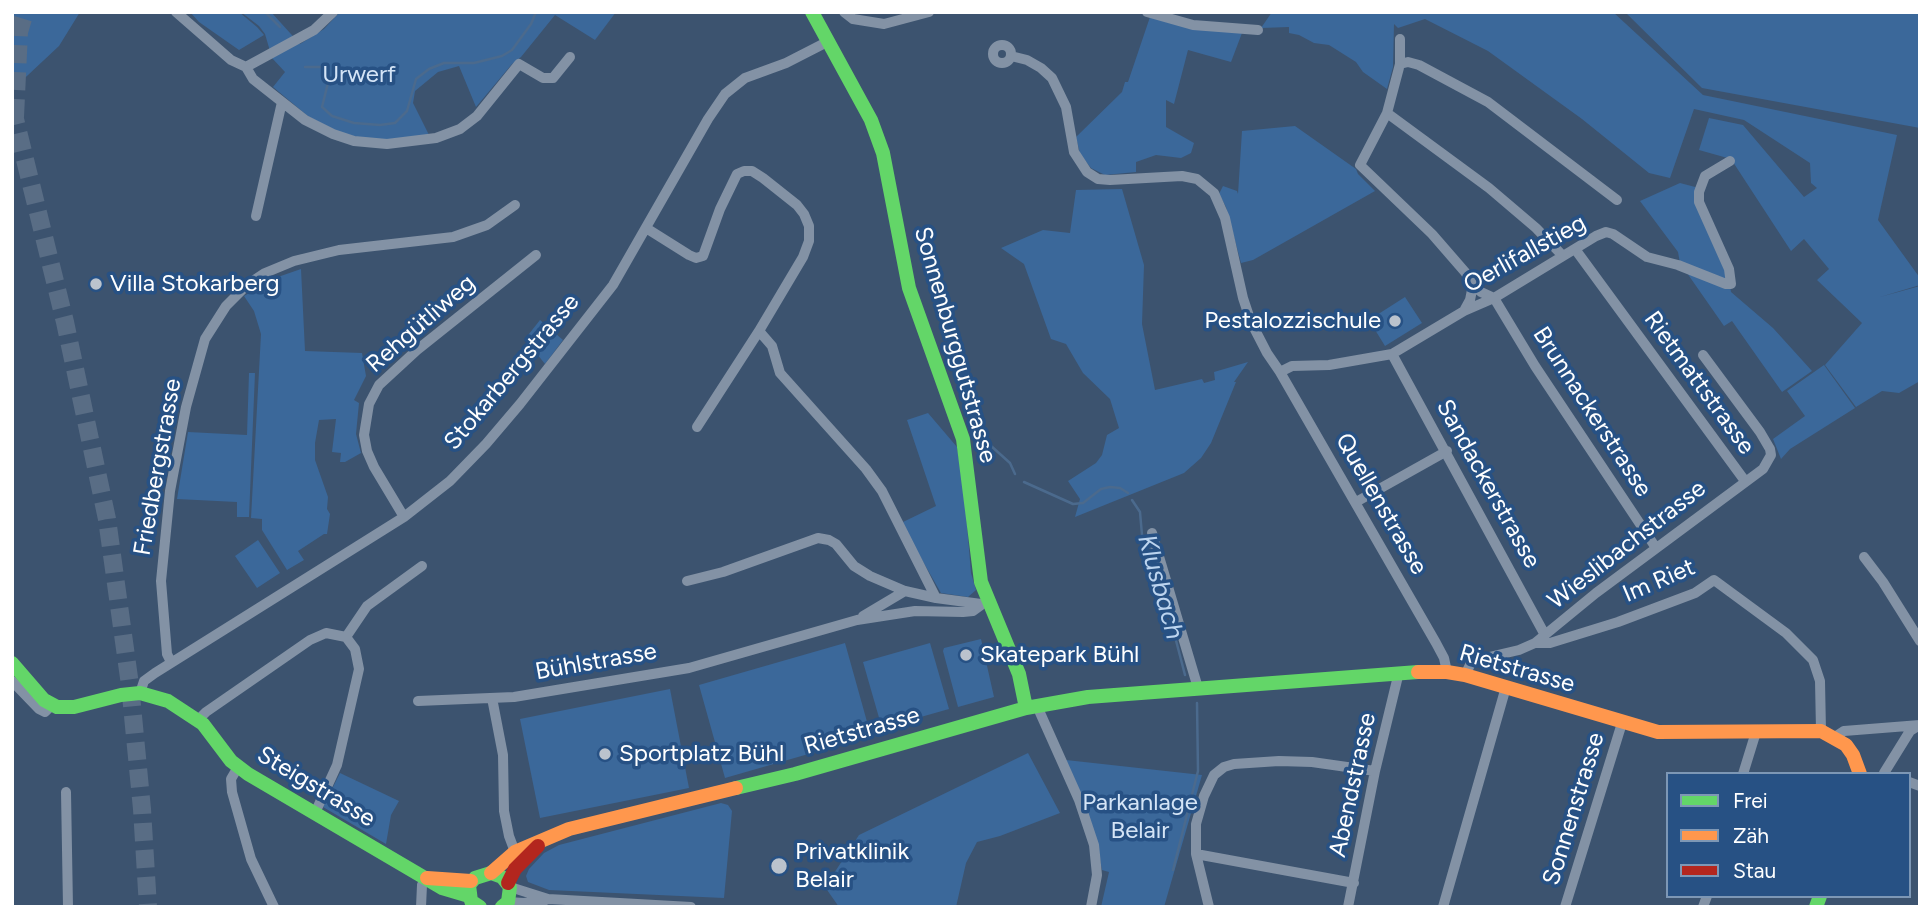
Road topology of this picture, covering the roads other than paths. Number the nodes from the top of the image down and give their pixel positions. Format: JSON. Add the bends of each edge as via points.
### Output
{"nodes":[{"id":1,"x":176,"y":12,"type":"edge"},
{"id":2,"x":333,"y":12,"type":"edge"},
{"id":3,"x":812,"y":12,"type":"edge"},
{"id":4,"x":844,"y":12,"type":"edge"},
{"id":5,"x":929,"y":12,"type":"edge"},
{"id":6,"x":1147,"y":12,"type":"edge"},
{"id":7,"x":1258,"y":30,"type":"dead end"},
{"id":8,"x":1400,"y":39,"type":"dead end"},
{"id":9,"x":827,"y":42,"type":"junction"},
{"id":10,"x":1011,"y":56,"type":"dead end"},
{"id":11,"x":570,"y":57,"type":"dead end"},
{"id":12,"x":1400,"y":64,"type":"junction"},
{"id":13,"x":246,"y":66,"type":"junction"},
{"id":14,"x":282,"y":102,"type":"junction"},
{"id":15,"x":1387,"y":113,"type":"junction"},
{"id":16,"x":1730,"y":161,"type":"dead end"},
{"id":17,"x":1617,"y":200,"type":"dead end"},
{"id":18,"x":515,"y":205,"type":"dead end"},
{"id":19,"x":256,"y":216,"type":"dead end"},
{"id":20,"x":646,"y":228,"type":"junction"},
{"id":21,"x":1575,"y":249,"type":"junction"},
{"id":22,"x":536,"y":255,"type":"dead end"},
{"id":23,"x":1563,"y":256,"type":"junction"},
{"id":24,"x":1473,"y":285,"type":"junction"},
{"id":25,"x":1494,"y":298,"type":"junction"},
{"id":26,"x":1464,"y":311,"type":"junction"},
{"id":27,"x":760,"y":331,"type":"junction"},
{"id":28,"x":1392,"y":354,"type":"junction"},
{"id":29,"x":1703,"y":355,"type":"dead end"},
{"id":30,"x":1280,"y":372,"type":"junction"},
{"id":31,"x":697,"y":427,"type":"dead end"},
{"id":32,"x":1447,"y":451,"type":"junction"},
{"id":33,"x":1745,"y":481,"type":"junction"},
{"id":34,"x":1356,"y":502,"type":"junction"},
{"id":35,"x":404,"y":517,"type":"junction"},
{"id":36,"x":1152,"y":533,"type":"dead end"},
{"id":37,"x":1656,"y":548,"type":"junction"},
{"id":38,"x":1864,"y":557,"type":"dead end"},
{"id":39,"x":422,"y":566,"type":"dead end"},
{"id":40,"x":687,"y":581,"type":"dead end"},
{"id":41,"x":905,"y":591,"type":"junction"},
{"id":42,"x":936,"y":598,"type":"junction"},
{"id":43,"x":984,"y":603,"type":"junction"},
{"id":44,"x":857,"y":620,"type":"junction"},
{"id":45,"x":1545,"y":635,"type":"junction"},
{"id":46,"x":346,"y":637,"type":"junction"},
{"id":47,"x":1920,"y":640,"type":"edge"},
{"id":48,"x":1535,"y":643,"type":"junction"},
{"id":49,"x":171,"y":662,"type":"junction"},
{"id":50,"x":12,"y":663,"type":"edge"},
{"id":51,"x":1399,"y":672,"type":"junction"},
{"id":52,"x":1447,"y":672,"type":"junction"},
{"id":53,"x":1465,"y":675,"type":"junction"},
{"id":54,"x":12,"y":681,"type":"edge"},
{"id":55,"x":1506,"y":687,"type":"junction"},
{"id":56,"x":1198,"y":688,"type":"junction"},
{"id":57,"x":140,"y":693,"type":"junction"},
{"id":58,"x":492,"y":698,"type":"junction"},
{"id":59,"x":418,"y":701,"type":"dead end"},
{"id":60,"x":52,"y":705,"type":"junction"},
{"id":61,"x":1031,"y":707,"type":"junction"},
{"id":62,"x":198,"y":720,"type":"junction"},
{"id":63,"x":1622,"y":723,"type":"junction"},
{"id":64,"x":1920,"y":726,"type":"edge"},
{"id":65,"x":1756,"y":732,"type":"junction"},
{"id":66,"x":1828,"y":734,"type":"junction"},
{"id":67,"x":238,"y":767,"type":"junction"},
{"id":68,"x":1375,"y":771,"type":"junction"},
{"id":69,"x":1744,"y":772,"type":"edge"},
{"id":70,"x":1859,"y":772,"type":"edge"},
{"id":71,"x":1884,"y":772,"type":"edge"},
{"id":72,"x":66,"y":792,"type":"dead end"},
{"id":73,"x":315,"y":813,"type":"junction"},
{"id":74,"x":543,"y":840,"type":"junction"},
{"id":75,"x":515,"y":852,"type":"junction"},
{"id":76,"x":1196,"y":854,"type":"junction"},
{"id":77,"x":491,"y":873,"type":"junction"},
{"id":78,"x":426,"y":878,"type":"junction"},
{"id":79,"x":1354,"y":883,"type":"junction"},
{"id":80,"x":470,"y":889,"type":"junction"},
{"id":81,"x":507,"y":898,"type":"edge"},
{"id":82,"x":548,"y":899,"type":"junction"},
{"id":83,"x":524,"y":905,"type":"edge"},
{"id":84,"x":68,"y":907,"type":"edge"},
{"id":85,"x":274,"y":907,"type":"edge"},
{"id":86,"x":421,"y":907,"type":"edge"},
{"id":87,"x":480,"y":907,"type":"edge"},
{"id":88,"x":691,"y":907,"type":"edge"},
{"id":89,"x":1091,"y":907,"type":"edge"},
{"id":90,"x":1209,"y":907,"type":"edge"},
{"id":91,"x":1348,"y":907,"type":"edge"},
{"id":92,"x":1443,"y":907,"type":"edge"},
{"id":93,"x":1565,"y":907,"type":"edge"}],
"edges":[{"from":1,"to":13,"type":"street","via":[[231,60]]},
{"from":2,"to":13,"type":"street","via":[[314,30]]},
{"from":3,"to":9,"type":"street"},
{"from":4,"to":5,"type":"street","via":[[853,19],[884,24]]},
{"from":6,"to":7,"type":"street","via":[[1193,25]]},
{"from":8,"to":12,"type":"street"},
{"from":9,"to":20,"type":"street","name":"Stokarbergstrasse","via":[[745,78],[725,94]]},
{"from":9,"to":43,"type":"street","name":"Sonnenburggutstrasse","via":[[871,120],[883,153],[909,288],[963,439]]},
{"from":10,"to":30,"type":"street","name":"Quellenstrasse","via":[[1027,60],[1052,78],[1066,107],[1074,152],[1087,172],[1110,180],[1182,176],[1197,179],[1214,193],[1225,218],[1251,322]]},
{"from":11,"to":14,"type":"street","via":[[553,78],[543,78],[519,64],[473,120],[436,138],[411,143],[365,142],[333,134]]},
{"from":12,"to":15,"type":"street"},
{"from":12,"to":17,"type":"street","via":[[1419,65],[1488,102]]},
{"from":13,"to":14,"type":"street","via":[[253,79]]},
{"from":14,"to":19,"type":"street"},
{"from":15,"to":23,"type":"street","via":[[1489,188]]},
{"from":15,"to":24,"type":"street","via":[[1360,165],[1432,234]]},
{"from":16,"to":21,"type":"street","name":"Oerlifallstieg","via":[[1705,176],[1699,202],[1729,269],[1731,284],[1647,257],[1613,234],[1596,236]]},
{"from":18,"to":49,"type":"street","name":"Friedbergstrasse","via":[[487,225],[453,237],[339,250],[294,261],[247,285],[226,306],[205,338],[170,491],[161,581],[166,654]]},
{"from":20,"to":27,"type":"street","via":[[689,255],[703,256],[720,209],[737,174],[744,171],[763,178],[797,205],[809,226],[809,241]]},
{"from":20,"to":35,"type":"street","name":"Stokarbergstrasse","via":[[613,285],[520,404],[475,456]]},
{"from":21,"to":23,"type":"street","name":"Oerlifallstieg"},
{"from":21,"to":33,"type":"street","name":"Rietmattstrasse"},
{"from":22,"to":35,"type":"street","name":"Rehgütliweg","via":[[417,350],[379,385],[369,404],[364,435],[368,451]]},
{"from":23,"to":25,"type":"street","name":"Oerlifallstieg"},
{"from":24,"to":25,"type":"street"},
{"from":24,"to":26,"type":"street"},
{"from":25,"to":26,"type":"street","name":"Oerlifallstieg"},
{"from":25,"to":37,"type":"street","name":"Brunnackerstrasse"},
{"from":26,"to":28,"type":"street","name":"Oerlifallstieg"},
{"from":27,"to":31,"type":"street"},
{"from":27,"to":42,"type":"street","via":[[772,345],[780,373],[883,491]]},
{"from":28,"to":30,"type":"street","name":"Oerlifallstieg","via":[[1292,366]]},
{"from":28,"to":32,"type":"street","name":"Sandackerstrasse"},
{"from":29,"to":33,"type":"street","name":"Rietmattstrasse","via":[[1770,449],[1763,469]]},
{"from":30,"to":34,"type":"street","name":"Quellenstrasse"},
{"from":32,"to":34,"type":"street"},
{"from":32,"to":45,"type":"street","name":"Sandackerstrasse"},
{"from":33,"to":37,"type":"street","name":"Wieslibachstrasse"},
{"from":34,"to":52,"type":"street","name":"Quellenstrasse","via":[[1436,643]]},
{"from":35,"to":49,"type":"street","name":"Stokarbergstrasse"},
{"from":36,"to":56,"type":"street"},
{"from":37,"to":45,"type":"street","name":"Wieslibachstrasse"},
{"from":38,"to":47,"type":"street"},
{"from":39,"to":46,"type":"street","via":[[367,606]]},
{"from":40,"to":41,"type":"street","via":[[818,538],[836,544],[854,566],[870,576]]},
{"from":41,"to":42,"type":"street"},
{"from":41,"to":44,"type":"street","name":"Bühlstrasse"},
{"from":42,"to":43,"type":"street"},
{"from":43,"to":44,"type":"street","name":"Bühlstrasse","via":[[973,611],[915,611]]},
{"from":43,"to":61,"type":"street","name":"Sonnenburggutstrasse"},
{"from":44,"to":58,"type":"street","name":"Bühlstrasse","via":[[709,664]]},
{"from":45,"to":48,"type":"street","name":"Wieslibachstrasse"},
{"from":46,"to":62,"type":"street","via":[[326,633],[310,640]]},
{"from":46,"to":73,"type":"street","via":[[355,649],[359,669],[337,765]]},
{"from":48,"to":53,"type":"street","via":[[1472,661]]},
{"from":48,"to":66,"type":"street","name":"Im Riet","via":[[1550,643],[1618,622],[1695,593],[1714,580],[1786,633],[1813,660]]},
{"from":49,"to":57,"type":"street","name":"Stokarbergstrasse","via":[[144,681]]},
{"from":50,"to":60,"type":"street"},
{"from":51,"to":52,"type":"street","name":"Rietstrasse"},
{"from":51,"to":56,"type":"street","name":"Rietstrasse"},
{"from":51,"to":68,"type":"street","name":"Abendstrasse"},
{"from":52,"to":53,"type":"street","name":"Rietstrasse"},
{"from":53,"to":55,"type":"street","name":"Rietstrasse"},
{"from":54,"to":60,"type":"street","via":[[39,709],[45,712]]},
{"from":55,"to":63,"type":"street","name":"Rietstrasse"},
{"from":55,"to":92,"type":"street"},
{"from":56,"to":61,"type":"street","name":"Rietstrasse","via":[[1076,698]]},
{"from":57,"to":60,"type":"street","name":"Steigstrasse","via":[[74,707]]},
{"from":57,"to":62,"type":"street","name":"Steigstrasse","via":[[168,701]]},
{"from":58,"to":59,"type":"street","name":"Bühlstrasse"},
{"from":58,"to":75,"type":"street","via":[[503,755],[504,811]]},
{"from":61,"to":74,"type":"street","name":"Rietstrasse","via":[[795,774],[569,829]]},
{"from":61,"to":89,"type":"street","name":"Sonnenburggutstrasse","via":[[1079,800],[1094,845],[1097,875]]},
{"from":62,"to":67,"type":"street","name":"Steigstrasse"},
{"from":63,"to":65,"type":"street","name":"Rietstrasse","via":[[1675,733]]},
{"from":63,"to":93,"type":"street","name":"Sonnenstrasse"},
{"from":64,"to":66,"type":"street","name":"Rietstrasse"},
{"from":64,"to":71,"type":"street","via":[[1910,731]]},
{"from":65,"to":66,"type":"street","name":"Rietstrasse"},
{"from":65,"to":69,"type":"street"},
{"from":66,"to":70,"type":"street","via":[[1853,755]]},
{"from":67,"to":73,"type":"street","name":"Steigstrasse"},
{"from":67,"to":85,"type":"street","via":[[231,779],[232,792],[251,859]]},
{"from":68,"to":76,"type":"street","via":[[1279,761],[1224,768],[1214,775],[1204,796],[1196,824]]},
{"from":68,"to":79,"type":"street","name":"Abendstrasse"},
{"from":72,"to":84,"type":"street"},
{"from":73,"to":78,"type":"street","name":"Steigstrasse"},
{"from":74,"to":75,"type":"street","name":"Rietstrasse"},
{"from":74,"to":81,"type":"street","name":"Rietstrasse","via":[[515,869]]},
{"from":75,"to":77,"type":"street","name":"Rietstrasse"},
{"from":76,"to":79,"type":"street"},
{"from":76,"to":90,"type":"street"},
{"from":77,"to":80,"type":"street","name":"Rietstrasse","via":[[480,875]]},
{"from":77,"to":81,"type":"street","via":[[502,877]]},
{"from":78,"to":80,"type":"street","name":"Steigstrasse"},
{"from":78,"to":86,"type":"street"},
{"from":79,"to":91,"type":"street","name":"Abendstrasse"},
{"from":80,"to":87,"type":"street","via":[[471,901]]},
{"from":81,"to":82,"type":"street"},
{"from":81,"to":83,"type":"street"},
{"from":82,"to":83,"type":"street"},
{"from":82,"to":88,"type":"street"}]}
